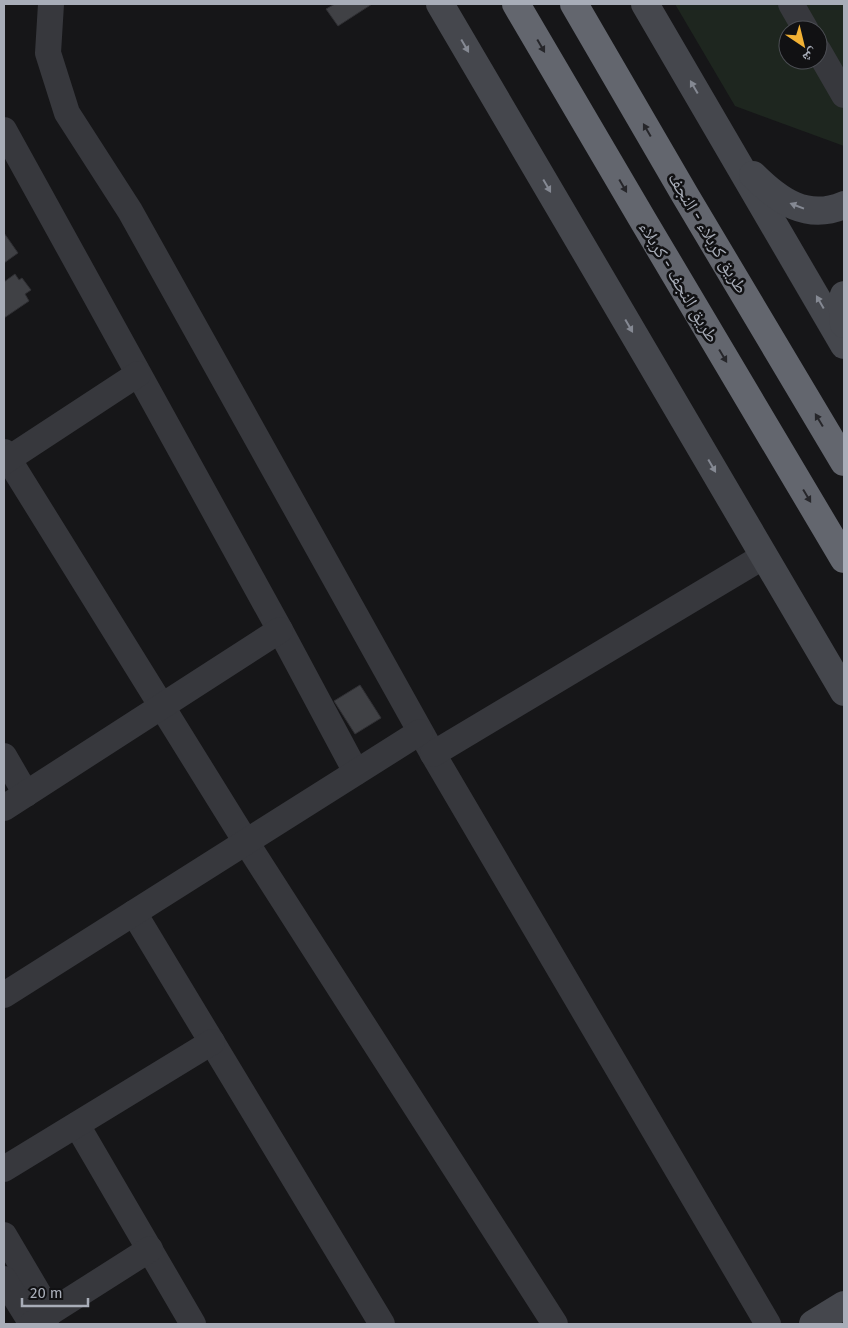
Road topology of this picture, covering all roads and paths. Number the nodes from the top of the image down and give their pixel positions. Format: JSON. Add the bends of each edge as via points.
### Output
{"nodes":[{"id":1,"x":51,"y":4,"type":"edge"},
{"id":2,"x":440,"y":4,"type":"edge"},
{"id":3,"x":516,"y":4,"type":"edge"},
{"id":4,"x":574,"y":4,"type":"edge"},
{"id":5,"x":645,"y":4,"type":"edge"},
{"id":6,"x":791,"y":4,"type":"edge"},
{"id":7,"x":800,"y":20,"type":"edge"},
{"id":8,"x":828,"y":67,"type":"edge"},
{"id":9,"x":844,"y":95,"type":"edge"},
{"id":10,"x":708,"y":112,"type":"junction"},
{"id":11,"x":4,"y":130,"type":"edge"},
{"id":12,"x":844,"y":205,"type":"edge"},
{"id":13,"x":844,"y":295,"type":"edge"},
{"id":14,"x":844,"y":324,"type":"edge"},
{"id":15,"x":844,"y":345,"type":"edge"},
{"id":16,"x":138,"y":374,"type":"junction"},
{"id":17,"x":5,"y":458,"type":"edge"},
{"id":18,"x":844,"y":462,"type":"edge"},
{"id":19,"x":764,"y":556,"type":"junction"},
{"id":20,"x":844,"y":559,"type":"edge"},
{"id":21,"x":280,"y":630,"type":"junction"},
{"id":22,"x":844,"y":692,"type":"edge"},
{"id":23,"x":162,"y":706,"type":"junction"},
{"id":24,"x":427,"y":743,"type":"junction"},
{"id":25,"x":4,"y":756,"type":"edge"},
{"id":26,"x":356,"y":772,"type":"junction"},
{"id":27,"x":26,"y":794,"type":"junction"},
{"id":28,"x":4,"y":808,"type":"edge"},
{"id":29,"x":246,"y":842,"type":"junction"},
{"id":30,"x":134,"y":913,"type":"junction"},
{"id":31,"x":4,"y":995,"type":"edge"},
{"id":32,"x":212,"y":1042,"type":"junction"},
{"id":33,"x":76,"y":1125,"type":"junction"},
{"id":34,"x":4,"y":1169,"type":"edge"},
{"id":35,"x":4,"y":1235,"type":"edge"},
{"id":36,"x":150,"y":1249,"type":"junction"},
{"id":37,"x":10,"y":1274,"type":"edge"},
{"id":38,"x":844,"y":1305,"type":"edge"},
{"id":39,"x":38,"y":1321,"type":"edge"},
{"id":40,"x":193,"y":1324,"type":"edge"},
{"id":41,"x":382,"y":1324,"type":"edge"},
{"id":42,"x":555,"y":1324,"type":"edge"},
{"id":43,"x":768,"y":1324,"type":"edge"},
{"id":44,"x":813,"y":1324,"type":"edge"}],
"edges":[{"from":1,"to":24,"type":"street","via":[[48,53],[67,113],[130,211]]},
{"from":2,"to":19,"type":"main road","one_way":true},
{"from":3,"to":20,"type":"highway","name":"طريق النجف - کربلاء","one_way":true},
{"from":18,"to":4,"type":"highway","name":"طريق کربلاء - النجف","one_way":true},
{"from":10,"to":5,"type":"main road","one_way":true},
{"from":6,"to":7,"type":"street"},
{"from":8,"to":9,"type":"street"},
{"from":12,"to":10,"type":"main road","one_way":true,"via":[[823,212],[782,200],[740,159]]},
{"from":15,"to":10,"type":"main road","one_way":true},
{"from":11,"to":16,"type":"street"},
{"from":13,"to":14,"type":"main road"},
{"from":16,"to":17,"type":"street"},
{"from":16,"to":21,"type":"street"},
{"from":17,"to":23,"type":"street"},
{"from":19,"to":22,"type":"main road"},
{"from":19,"to":24,"type":"street"},
{"from":21,"to":23,"type":"street"},
{"from":21,"to":26,"type":"street"},
{"from":23,"to":27,"type":"street"},
{"from":23,"to":29,"type":"street"},
{"from":24,"to":26,"type":"street"},
{"from":24,"to":43,"type":"street"},
{"from":25,"to":27,"type":"street"},
{"from":26,"to":29,"type":"street"},
{"from":27,"to":28,"type":"street"},
{"from":29,"to":30,"type":"street"},
{"from":29,"to":42,"type":"street"},
{"from":30,"to":31,"type":"street"},
{"from":30,"to":32,"type":"street"},
{"from":32,"to":33,"type":"street"},
{"from":32,"to":41,"type":"street"},
{"from":33,"to":34,"type":"street"},
{"from":33,"to":36,"type":"street"},
{"from":35,"to":37,"type":"street"},
{"from":36,"to":39,"type":"street"},
{"from":36,"to":40,"type":"street"},
{"from":37,"to":39,"type":"street"},
{"from":38,"to":44,"type":"main road"}]}
